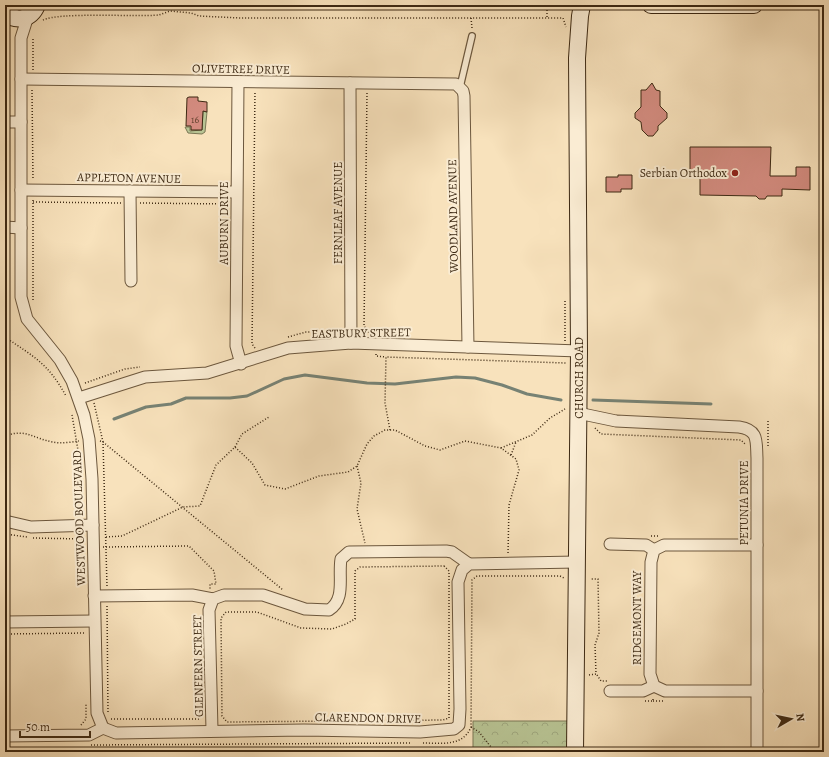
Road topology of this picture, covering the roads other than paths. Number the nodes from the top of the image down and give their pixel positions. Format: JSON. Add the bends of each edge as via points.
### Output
{"nodes":[{"id":1,"x":582,"y":5,"type":"edge"},
{"id":2,"x":651,"y":5,"type":"edge"},
{"id":3,"x":754,"y":5,"type":"edge"},
{"id":4,"x":37,"y":12,"type":"edge"},
{"id":5,"x":6,"y":17,"type":"edge"},
{"id":6,"x":472,"y":36,"type":"road end"},
{"id":7,"x":21,"y":38,"type":"junction"},
{"id":8,"x":21,"y":79,"type":"junction"},
{"id":9,"x":238,"y":86,"type":"junction"},
{"id":10,"x":350,"y":86,"type":"junction"},
{"id":11,"x":460,"y":87,"type":"junction"},
{"id":12,"x":6,"y":122,"type":"edge"},
{"id":13,"x":21,"y":122,"type":"junction"},
{"id":14,"x":21,"y":190,"type":"junction"},
{"id":15,"x":130,"y":191,"type":"junction"},
{"id":16,"x":236,"y":192,"type":"junction"},
{"id":17,"x":6,"y":227,"type":"edge"},
{"id":18,"x":21,"y":228,"type":"junction"},
{"id":19,"x":131,"y":281,"type":"dead end"},
{"id":20,"x":351,"y":343,"type":"junction"},
{"id":21,"x":468,"y":347,"type":"junction"},
{"id":22,"x":572,"y":350,"type":"junction"},
{"id":23,"x":241,"y":364,"type":"junction"},
{"id":24,"x":79,"y":398,"type":"junction"},
{"id":25,"x":578,"y":413,"type":"junction"},
{"id":26,"x":5,"y":521,"type":"edge"},
{"id":27,"x":94,"y":525,"type":"junction"},
{"id":28,"x":610,"y":544,"type":"dead end"},
{"id":29,"x":757,"y":545,"type":"junction"},
{"id":30,"x":654,"y":550,"type":"junction"},
{"id":31,"x":577,"y":562,"type":"junction"},
{"id":32,"x":469,"y":564,"type":"junction"},
{"id":33,"x":94,"y":596,"type":"junction"},
{"id":34,"x":214,"y":599,"type":"junction"},
{"id":35,"x":89,"y":621,"type":"junction"},
{"id":36,"x":5,"y":622,"type":"edge"},
{"id":37,"x":654,"y":686,"type":"junction"},
{"id":38,"x":610,"y":691,"type":"dead end"},
{"id":39,"x":756,"y":692,"type":"junction"},
{"id":40,"x":102,"y":728,"type":"junction"},
{"id":41,"x":212,"y":730,"type":"junction"},
{"id":42,"x":5,"y":736,"type":"edge"},
{"id":43,"x":576,"y":752,"type":"edge"},
{"id":44,"x":757,"y":752,"type":"edge"}],
"edges":[{"from":1,"to":22,"type":"main road","name":"CHURCH ROAD","via":[[577,58]]},
{"from":2,"to":3,"type":"main road"},
{"from":4,"to":5,"type":"main road","via":[[16,19]]},
{"from":4,"to":7,"type":"street","name":"WESTWOOD BOULEVARD"},
{"from":5,"to":7,"type":"street","name":"WESTWOOD BOULEVARD"},
{"from":6,"to":11,"type":"lane"},
{"from":7,"to":8,"type":"street","name":"WESTWOOD BOULEVARD"},
{"from":8,"to":9,"type":"street","name":"OLIVETREE DRIVE"},
{"from":8,"to":13,"type":"street","name":"WESTWOOD BOULEVARD"},
{"from":9,"to":10,"type":"street","name":"OLIVETREE DRIVE"},
{"from":9,"to":16,"type":"street","name":"AUBURN DRIVE"},
{"from":10,"to":11,"type":"street","name":"OLIVETREE DRIVE","via":[[451,83]]},
{"from":10,"to":20,"type":"street","name":"FERNLEAF AVENUE"},
{"from":11,"to":21,"type":"street","name":"WOODLAND AVENUE","via":[[464,96]]},
{"from":12,"to":13,"type":"street"},
{"from":13,"to":14,"type":"street","name":"WESTWOOD BOULEVARD"},
{"from":14,"to":15,"type":"street","name":"APPLETON AVENUE"},
{"from":14,"to":18,"type":"street","name":"WESTWOOD BOULEVARD"},
{"from":15,"to":16,"type":"street","name":"APPLETON AVENUE"},
{"from":15,"to":19,"type":"street"},
{"from":16,"to":23,"type":"street","name":"AUBURN DRIVE","via":[[236,346]]},
{"from":17,"to":18,"type":"street"},
{"from":18,"to":24,"type":"street","name":"WESTWOOD BOULEVARD","via":[[21,297],[24,314],[60,360]]},
{"from":20,"to":21,"type":"street","name":"EASTBURY STREET"},
{"from":20,"to":23,"type":"street","name":"EASTBURY STREET","via":[[288,348]]},
{"from":21,"to":22,"type":"street","name":"EASTBURY STREET"},
{"from":22,"to":25,"type":"main road","name":"CHURCH ROAD"},
{"from":23,"to":24,"type":"street","name":"EASTBURY STREET","via":[[207,373],[145,377]]},
{"from":24,"to":27,"type":"street","name":"WESTWOOD BOULEVARD","via":[[89,439]]},
{"from":25,"to":29,"type":"street","name":"PETUNIA DRIVE","via":[[616,421],[739,427],[750,430],[756,441]]},
{"from":25,"to":31,"type":"main road","name":"CHURCH ROAD"},
{"from":26,"to":27,"type":"street","via":[[31,527]]},
{"from":27,"to":33,"type":"street","name":"WESTWOOD BOULEVARD"},
{"from":28,"to":30,"type":"street","via":[[646,545]]},
{"from":29,"to":30,"type":"street","via":[[664,545]]},
{"from":29,"to":39,"type":"street","name":"PETUNIA DRIVE"},
{"from":30,"to":37,"type":"street","name":"RIDGEMONT WAY","via":[[650,562],[650,674]]},
{"from":31,"to":32,"type":"street"},
{"from":31,"to":43,"type":"main road","name":"CHURCH ROAD"},
{"from":32,"to":34,"type":"street","name":"GLENFERN STREET","via":[[460,556],[446,551],[349,552],[344,555],[340,565],[340,596],[329,610],[305,609],[263,595],[224,595]]},
{"from":32,"to":41,"type":"street","name":"CLARENDON DRIVE","via":[[462,570],[458,582],[460,709],[459,725],[454,730]]},
{"from":33,"to":34,"type":"street","via":[[192,595]]},
{"from":33,"to":35,"type":"street","name":"WESTWOOD BOULEVARD"},
{"from":34,"to":41,"type":"street","name":"GLENFERN STREET","via":[[209,610]]},
{"from":35,"to":36,"type":"street"},
{"from":35,"to":40,"type":"street","name":"WESTWOOD BOULEVARD","via":[[97,713]]},
{"from":37,"to":38,"type":"street","via":[[642,691]]},
{"from":37,"to":39,"type":"street","via":[[665,691]]},
{"from":39,"to":44,"type":"street","name":"PETUNIA DRIVE"},
{"from":40,"to":41,"type":"street","name":"CLARENDON DRIVE","via":[[116,733]]},
{"from":40,"to":42,"type":"street","via":[[89,735]]}]}
